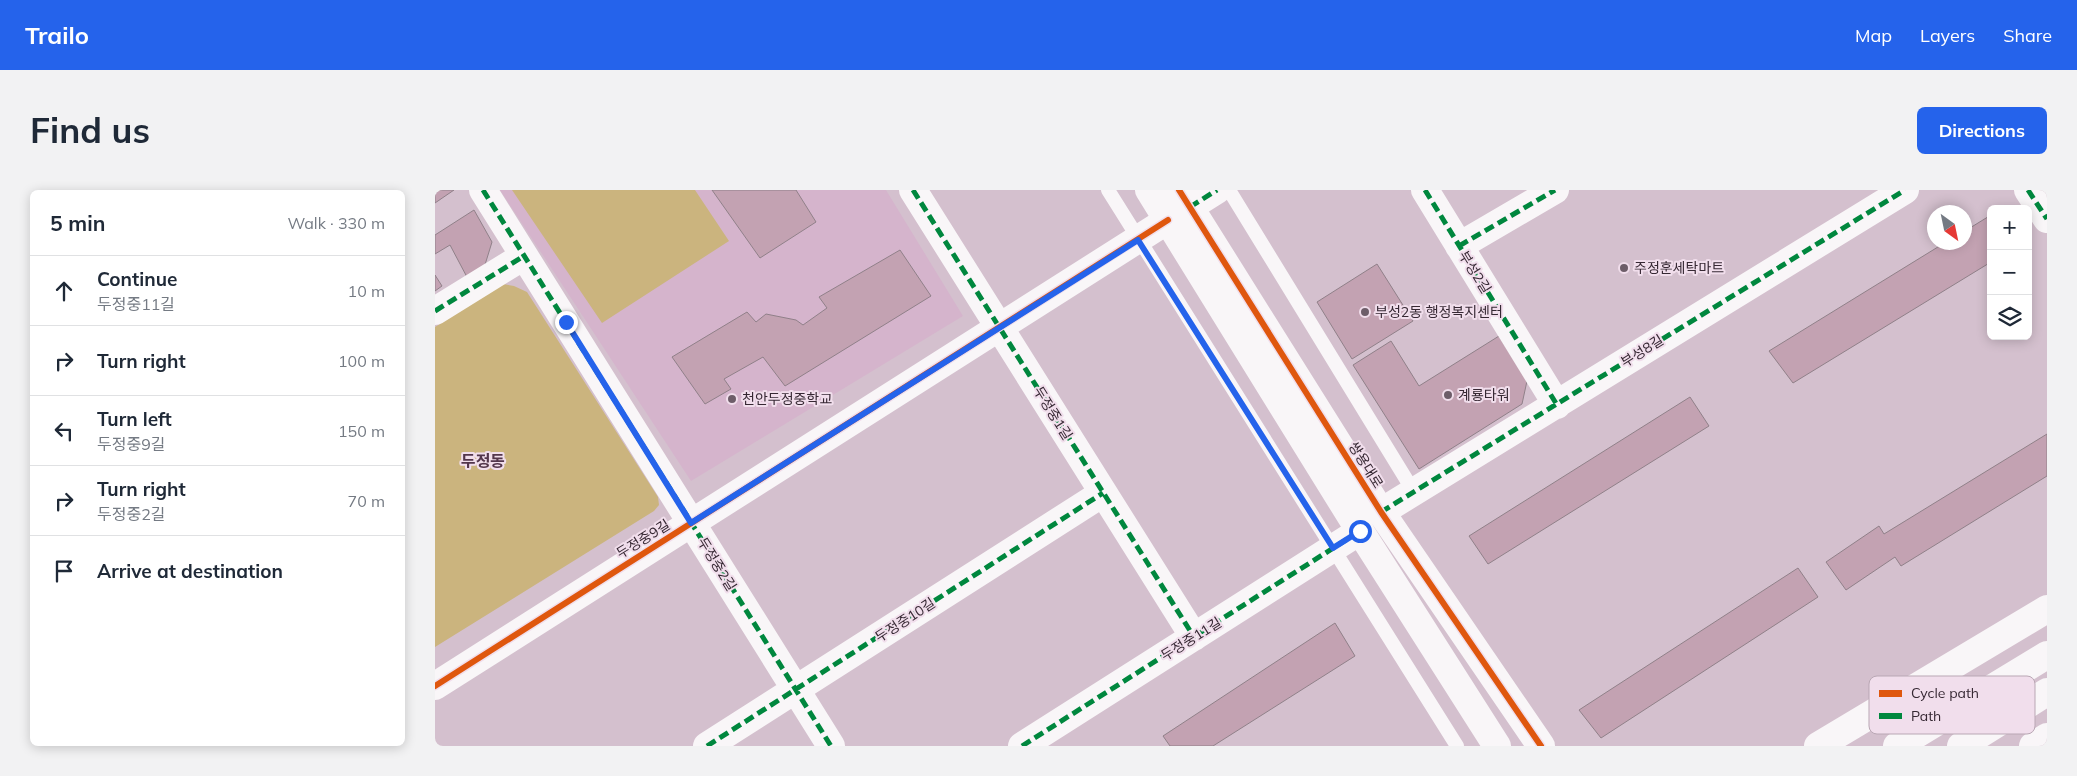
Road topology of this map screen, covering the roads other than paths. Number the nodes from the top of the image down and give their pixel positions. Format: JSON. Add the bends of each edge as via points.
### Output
{"nodes":[{"id":1,"x":483,"y":190,"type":"edge"},
{"id":2,"x":913,"y":190,"type":"edge"},
{"id":3,"x":1108,"y":190,"type":"edge"},
{"id":4,"x":1149,"y":190,"type":"edge"},
{"id":5,"x":1217,"y":190,"type":"edge"},
{"id":6,"x":1229,"y":190,"type":"edge"},
{"id":7,"x":1425,"y":190,"type":"edge"},
{"id":8,"x":1555,"y":190,"type":"edge"},
{"id":9,"x":1905,"y":190,"type":"edge"},
{"id":10,"x":2028,"y":190,"type":"edge"},
{"id":11,"x":1179,"y":206,"type":"edge"},
{"id":12,"x":2047,"y":219,"type":"edge"},
{"id":13,"x":1138,"y":240,"type":"junction"},
{"id":14,"x":1459,"y":246,"type":"junction"},
{"id":15,"x":524,"y":256,"type":"junction"},
{"id":16,"x":435,"y":311,"type":"edge"},
{"id":17,"x":999,"y":328,"type":"junction"},
{"id":18,"x":1557,"y":405,"type":"junction"},
{"id":19,"x":1414,"y":492,"type":"junction"},
{"id":20,"x":1103,"y":493,"type":"junction"},
{"id":21,"x":1381,"y":512,"type":"junction"},
{"id":22,"x":691,"y":523,"type":"junction"},
{"id":23,"x":1360,"y":531,"type":"junction"},
{"id":24,"x":1333,"y":548,"type":"junction"},
{"id":25,"x":2047,"y":609,"type":"edge"},
{"id":26,"x":1194,"y":637,"type":"junction"},
{"id":27,"x":2047,"y":655,"type":"edge"},
{"id":28,"x":1935,"y":676,"type":"edge"},
{"id":29,"x":2012,"y":676,"type":"edge"},
{"id":30,"x":435,"y":686,"type":"edge"},
{"id":31,"x":795,"y":690,"type":"junction"},
{"id":32,"x":2047,"y":692,"type":"edge"},
{"id":33,"x":2035,"y":700,"type":"edge"},
{"id":34,"x":1869,"y":715,"type":"edge"},
{"id":35,"x":1917,"y":734,"type":"edge"},
{"id":36,"x":1980,"y":734,"type":"edge"},
{"id":37,"x":2047,"y":737,"type":"edge"},
{"id":38,"x":707,"y":746,"type":"edge"},
{"id":39,"x":831,"y":746,"type":"edge"},
{"id":40,"x":1022,"y":746,"type":"edge"},
{"id":41,"x":1457,"y":746,"type":"edge"},
{"id":42,"x":1497,"y":746,"type":"edge"},
{"id":43,"x":1541,"y":746,"type":"edge"},
{"id":44,"x":1818,"y":746,"type":"edge"},
{"id":45,"x":1897,"y":746,"type":"edge"},
{"id":46,"x":1961,"y":746,"type":"edge"},
{"id":47,"x":2033,"y":746,"type":"edge"}],
"edges":[{"from":1,"to":15,"type":"street","name":"두정중2길"},
{"from":2,"to":17,"type":"street","name":"두정중1길"},
{"from":3,"to":13,"type":"lane"},
{"from":4,"to":11,"type":"street","name":"쌍용대로"},
{"from":5,"to":11,"type":"street","name":"두정중9길"},
{"from":6,"to":19,"type":"lane"},
{"from":7,"to":14,"type":"street","name":"부성2길"},
{"from":8,"to":14,"type":"street"},
{"from":9,"to":18,"type":"street","name":"부성8길"},
{"from":10,"to":12,"type":"street"},
{"from":11,"to":13,"type":"street","name":"두정중9길"},
{"from":11,"to":21,"type":"street","name":"쌍용대로"},
{"from":11,"to":23,"type":"street","name":"쌍용대로"},
{"from":13,"to":17,"type":"street","name":"두정중9길"},
{"from":13,"to":24,"type":"lane"},
{"from":14,"to":18,"type":"street","name":"부성2길"},
{"from":15,"to":16,"type":"street"},
{"from":15,"to":22,"type":"street","name":"두정중2길"},
{"from":17,"to":20,"type":"street","name":"두정중1길"},
{"from":17,"to":22,"type":"street","name":"두정중9길"},
{"from":18,"to":19,"type":"street","name":"부성8길"},
{"from":19,"to":21,"type":"street","name":"부성8길"},
{"from":20,"to":26,"type":"street","name":"두정중1길"},
{"from":20,"to":31,"type":"street","name":"두정중10길"},
{"from":21,"to":43,"type":"street","name":"쌍용대로"},
{"from":22,"to":30,"type":"street","name":"두정중9길"},
{"from":22,"to":31,"type":"street","name":"두정중2길"},
{"from":23,"to":24,"type":"street","name":"두정중11길"},
{"from":23,"to":42,"type":"street","name":"쌍용대로"},
{"from":24,"to":26,"type":"street","name":"두정중11길"},
{"from":24,"to":41,"type":"lane"},
{"from":25,"to":28,"type":"street"},
{"from":26,"to":40,"type":"street","name":"두정중11길"},
{"from":27,"to":29,"type":"street"},
{"from":31,"to":38,"type":"street","name":"두정중10길"},
{"from":31,"to":39,"type":"street","name":"두정중2길"},
{"from":32,"to":33,"type":"street"},
{"from":34,"to":44,"type":"street"},
{"from":35,"to":45,"type":"street"},
{"from":36,"to":46,"type":"street"},
{"from":37,"to":47,"type":"street"}]}
